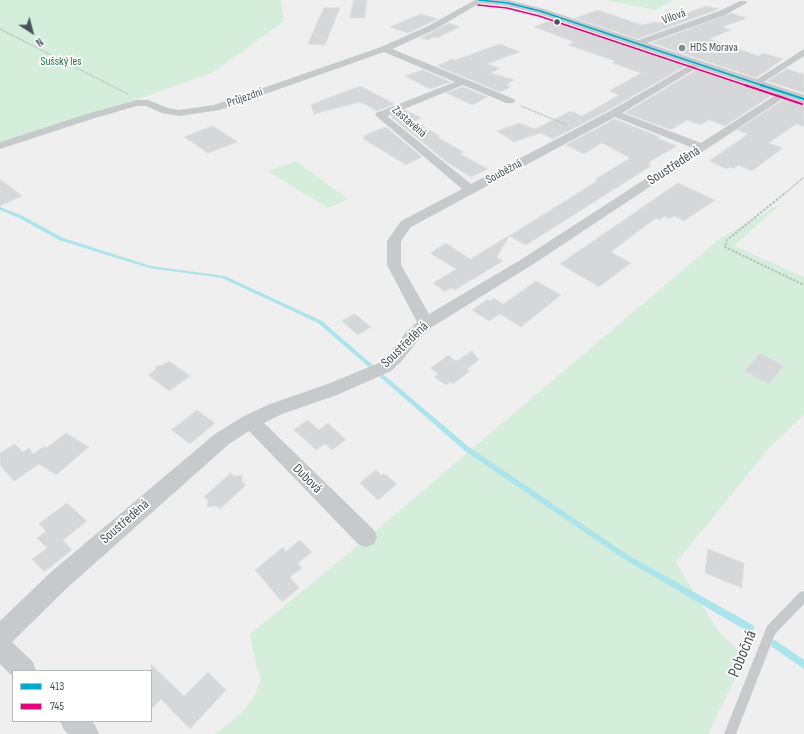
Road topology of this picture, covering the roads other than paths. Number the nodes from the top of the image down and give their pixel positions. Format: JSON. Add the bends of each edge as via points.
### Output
{"nodes":[{"id":1,"x":480,"y":0,"type":"edge"},
{"id":2,"x":492,"y":1,"type":"edge"},
{"id":3,"x":743,"y":3,"type":"dead end"},
{"id":4,"x":636,"y":44,"type":"junction"},
{"id":5,"x":384,"y":49,"type":"junction"},
{"id":6,"x":804,"y":52,"type":"edge"},
{"id":7,"x":698,"y":64,"type":"junction"},
{"id":8,"x":463,"y":82,"type":"junction"},
{"id":9,"x":756,"y":83,"type":"junction"},
{"id":10,"x":786,"y":93,"type":"junction"},
{"id":11,"x":804,"y":99,"type":"edge"},
{"id":12,"x":510,"y":101,"type":"road end"},
{"id":13,"x":614,"y":113,"type":"junction"},
{"id":14,"x":0,"y":146,"type":"edge"},
{"id":15,"x":702,"y":148,"type":"junction"},
{"id":16,"x":470,"y":190,"type":"junction"},
{"id":17,"x":426,"y":323,"type":"junction"},
{"id":18,"x":250,"y":421,"type":"junction"},
{"id":19,"x":366,"y":537,"type":"dead end"},
{"id":20,"x":804,"y":596,"type":"edge"},
{"id":21,"x":0,"y":637,"type":"edge"},
{"id":22,"x":0,"y":646,"type":"edge"},
{"id":23,"x":23,"y":670,"type":"edge"},
{"id":24,"x":74,"y":722,"type":"edge"},
{"id":25,"x":86,"y":734,"type":"edge"},
{"id":26,"x":730,"y":734,"type":"edge"}],
"edges":[{"from":1,"to":2,"type":"main road"},
{"from":1,"to":5,"type":"street","name":"Průjezdní","via":[[431,28]]},
{"from":2,"to":4,"type":"main road","via":[[540,11]]},
{"from":3,"to":4,"type":"street","name":"Vilová"},
{"from":4,"to":7,"type":"main road"},
{"from":5,"to":8,"type":"street"},
{"from":5,"to":14,"type":"street","name":"Průjezdní","via":[[216,108],[190,113],[171,112],[148,103],[137,103]]},
{"from":6,"to":9,"type":"street"},
{"from":7,"to":9,"type":"main road"},
{"from":7,"to":13,"type":"street","name":"Souběžná"},
{"from":8,"to":12,"type":"street"},
{"from":8,"to":16,"type":"street","name":"Zastavěná","via":[[380,115]]},
{"from":9,"to":10,"type":"main road"},
{"from":10,"to":11,"type":"main road"},
{"from":10,"to":15,"type":"street","name":"Soustředěná"},
{"from":13,"to":15,"type":"street"},
{"from":13,"to":16,"type":"street","name":"Souběžná"},
{"from":15,"to":17,"type":"street","name":"Soustředěná","via":[[527,262]]},
{"from":16,"to":17,"type":"street","name":"Souběžná","via":[[406,224],[394,240],[394,265]]},
{"from":17,"to":18,"type":"street","name":"Soustředěná","via":[[385,367]]},
{"from":18,"to":19,"type":"street","name":"Dubová"},
{"from":18,"to":21,"type":"street","name":"Soustředěná","via":[[222,439],[58,580]]},
{"from":20,"to":26,"type":"lane","name":"Pobočná","via":[[770,630]]},
{"from":22,"to":23,"type":"street"},
{"from":24,"to":25,"type":"street"}]}
